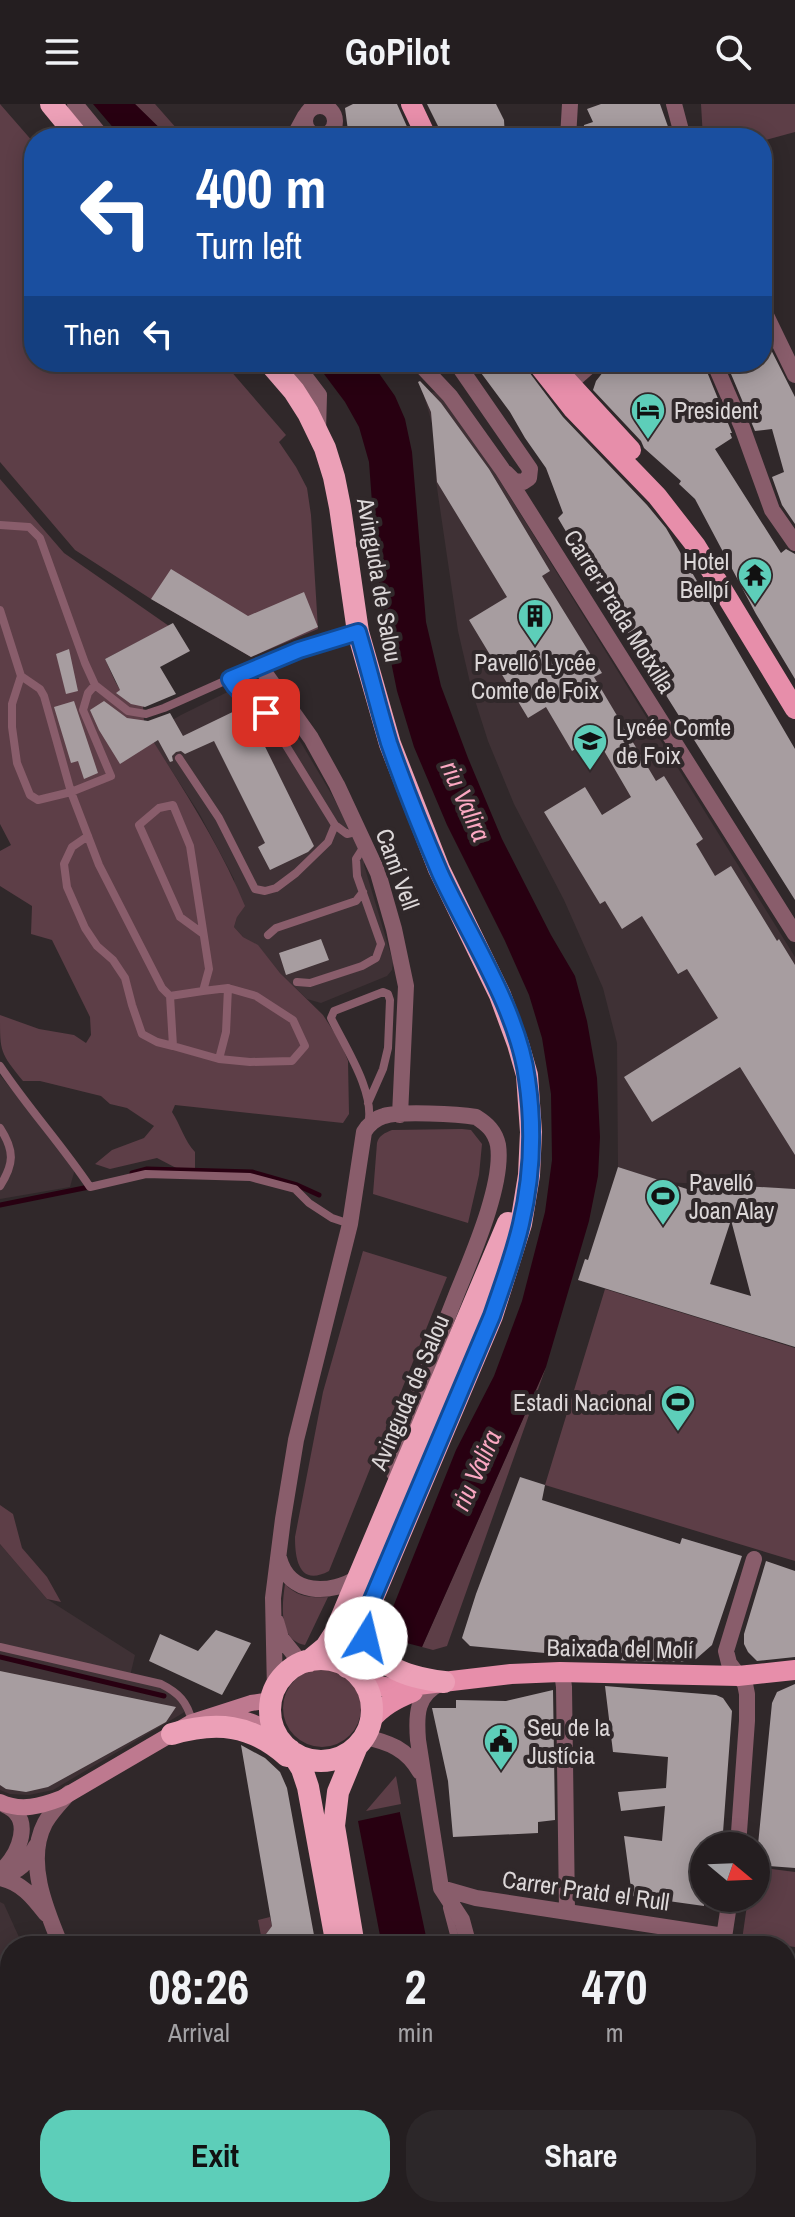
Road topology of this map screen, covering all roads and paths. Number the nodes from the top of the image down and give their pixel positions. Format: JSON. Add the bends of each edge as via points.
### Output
{"nodes":[{"id":1,"x":51,"y":104,"type":"edge"},
{"id":2,"x":75,"y":104,"type":"edge"},
{"id":3,"x":411,"y":104,"type":"edge"},
{"id":4,"x":570,"y":104,"type":"edge"},
{"id":5,"x":674,"y":104,"type":"edge"},
{"id":6,"x":310,"y":109,"type":"edge"},
{"id":7,"x":71,"y":128,"type":"edge"},
{"id":8,"x":95,"y":128,"type":"edge"},
{"id":9,"x":299,"y":128,"type":"edge"},
{"id":10,"x":307,"y":128,"type":"edge"},
{"id":11,"x":335,"y":128,"type":"edge"},
{"id":12,"x":422,"y":128,"type":"edge"},
{"id":13,"x":569,"y":128,"type":"edge"},
{"id":14,"x":680,"y":128,"type":"edge"},
{"id":15,"x":772,"y":328,"type":"edge"},
{"id":16,"x":278,"y":372,"type":"edge"},
{"id":17,"x":302,"y":372,"type":"edge"},
{"id":18,"x":427,"y":372,"type":"edge"},
{"id":19,"x":463,"y":372,"type":"edge"},
{"id":20,"x":548,"y":372,"type":"edge"},
{"id":21,"x":556,"y":372,"type":"edge"},
{"id":22,"x":582,"y":372,"type":"edge"},
{"id":23,"x":718,"y":372,"type":"edge"},
{"id":24,"x":795,"y":375,"type":"edge"},
{"id":25,"x":565,"y":387,"type":"junction"},
{"id":26,"x":318,"y":433,"type":"junction"},
{"id":27,"x":502,"y":469,"type":"junction"},
{"id":28,"x":0,"y":525,"type":"edge"},
{"id":29,"x":795,"y":543,"type":"edge"},
{"id":30,"x":0,"y":610,"type":"edge"},
{"id":31,"x":358,"y":632,"type":"junction"},
{"id":32,"x":259,"y":665,"type":"junction"},
{"id":33,"x":21,"y":676,"type":"junction"},
{"id":34,"x":230,"y":679,"type":"junction"},
{"id":35,"x":95,"y":685,"type":"junction"},
{"id":36,"x":795,"y":709,"type":"edge"},
{"id":37,"x":179,"y":758,"type":"dead end"},
{"id":38,"x":71,"y":792,"type":"junction"},
{"id":39,"x":335,"y":825,"type":"junction"},
{"id":40,"x":88,"y":836,"type":"junction"},
{"id":41,"x":362,"y":838,"type":"junction"},
{"id":42,"x":363,"y":892,"type":"junction"},
{"id":43,"x":202,"y":933,"type":"junction"},
{"id":44,"x":795,"y":934,"type":"edge"},
{"id":45,"x":268,"y":935,"type":"dead end"},
{"id":46,"x":297,"y":982,"type":"dead end"},
{"id":47,"x":228,"y":988,"type":"junction"},
{"id":48,"x":203,"y":991,"type":"junction"},
{"id":49,"x":170,"y":996,"type":"junction"},
{"id":50,"x":173,"y":1046,"type":"junction"},
{"id":51,"x":219,"y":1059,"type":"junction"},
{"id":52,"x":0,"y":1066,"type":"edge"},
{"id":53,"x":368,"y":1103,"type":"junction"},
{"id":54,"x":383,"y":1119,"type":"junction"},
{"id":55,"x":0,"y":1128,"type":"edge"},
{"id":56,"x":531,"y":1132,"type":"junction"},
{"id":57,"x":0,"y":1186,"type":"edge"},
{"id":58,"x":350,"y":1224,"type":"junction"},
{"id":59,"x":381,"y":1525,"type":"junction"},
{"id":60,"x":278,"y":1554,"type":"junction"},
{"id":61,"x":754,"y":1559,"type":"dead end"},
{"id":62,"x":359,"y":1577,"type":"junction"},
{"id":63,"x":273,"y":1598,"type":"junction"},
{"id":64,"x":363,"y":1621,"type":"junction"},
{"id":65,"x":0,"y":1647,"type":"edge"},
{"id":66,"x":305,"y":1662,"type":"junction"},
{"id":67,"x":795,"y":1670,"type":"edge"},
{"id":68,"x":562,"y":1672,"type":"junction"},
{"id":69,"x":359,"y":1676,"type":"junction"},
{"id":70,"x":738,"y":1676,"type":"junction"},
{"id":71,"x":444,"y":1682,"type":"junction"},
{"id":72,"x":273,"y":1695,"type":"junction"},
{"id":73,"x":200,"y":1719,"type":"junction"},
{"id":74,"x":172,"y":1734,"type":"junction"},
{"id":75,"x":364,"y":1734,"type":"junction"},
{"id":76,"x":284,"y":1744,"type":"junction"},
{"id":77,"x":422,"y":1777,"type":"junction"},
{"id":78,"x":308,"y":1787,"type":"junction"},
{"id":79,"x":70,"y":1793,"type":"junction"},
{"id":80,"x":2,"y":1804,"type":"edge"},
{"id":81,"x":739,"y":1832,"type":"edge"},
{"id":82,"x":39,"y":1839,"type":"junction"},
{"id":83,"x":0,"y":1875,"type":"edge"},
{"id":84,"x":441,"y":1888,"type":"junction"},
{"id":85,"x":567,"y":1910,"type":"junction"},
{"id":86,"x":728,"y":1912,"type":"edge"},
{"id":87,"x":49,"y":1918,"type":"junction"},
{"id":88,"x":57,"y":1936,"type":"edge"},
{"id":89,"x":335,"y":1936,"type":"edge"},
{"id":90,"x":352,"y":1936,"type":"edge"},
{"id":91,"x":454,"y":1936,"type":"edge"},
{"id":92,"x":466,"y":1936,"type":"edge"},
{"id":93,"x":698,"y":1936,"type":"edge"},
{"id":94,"x":724,"y":1936,"type":"edge"}],
"edges":[{"from":1,"to":7,"type":"highway"},
{"from":2,"to":8,"type":"street"},
{"from":3,"to":12,"type":"main road"},
{"from":4,"to":13,"type":"street"},
{"from":5,"to":14,"type":"street"},
{"from":6,"to":9,"type":"street"},
{"from":6,"to":10,"type":"street"},
{"from":6,"to":11,"type":"street","via":[[326,107]]},
{"from":15,"to":24,"type":"street"},
{"from":16,"to":26,"type":"highway","name":"Avinguda de Salou"},
{"from":17,"to":26,"type":"street","via":[[319,395]]},
{"from":18,"to":27,"type":"street","name":"Carrer Prada Motxilla"},
{"from":19,"to":27,"type":"street","via":[[530,469],[529,478],[514,481]]},
{"from":20,"to":25,"type":"main road"},
{"from":21,"to":25,"type":"main road"},
{"from":22,"to":25,"type":"street"},
{"from":23,"to":29,"type":"street","via":[[772,510]]},
{"from":25,"to":36,"type":"main road","via":[[573,409],[650,488],[696,546]]},
{"from":26,"to":31,"type":"highway","name":"Avinguda de Salou","via":[[334,477]]},
{"from":27,"to":44,"type":"street","name":"Carrer Prada Motxilla"},
{"from":28,"to":35,"type":"lane","via":[[29,527],[40,538]]},
{"from":30,"to":33,"type":"lane"},
{"from":31,"to":32,"type":"lane"},
{"from":31,"to":56,"type":"highway","name":"Avinguda de Salou","via":[[395,757],[518,1044],[527,1075]]},
{"from":32,"to":34,"type":"lane"},
{"from":32,"to":41,"type":"street","name":"Camí Vell","via":[[311,738]]},
{"from":33,"to":38,"type":"lane","via":[[44,696]]},
{"from":33,"to":38,"type":"lane","via":[[12,727],[17,763],[30,795],[38,800]]},
{"from":34,"to":35,"type":"lane","via":[[146,714],[128,711]]},
{"from":34,"to":39,"type":"lane","via":[[242,696],[266,713]]},
{"from":35,"to":38,"type":"lane","via":[[83,710],[111,776]]},
{"from":37,"to":39,"type":"lane","via":[[219,818],[255,889],[276,888],[296,873],[328,842]]},
{"from":38,"to":40,"type":"lane"},
{"from":39,"to":41,"type":"lane"},
{"from":40,"to":49,"type":"lane"},
{"from":40,"to":50,"type":"lane","via":[[72,847],[64,864],[67,887],[85,928],[125,978],[142,1034]]},
{"from":41,"to":42,"type":"lane","via":[[356,859]]},
{"from":41,"to":54,"type":"street","name":"Camí Vell","via":[[378,873],[406,986]]},
{"from":42,"to":45,"type":"lane","via":[[356,901]]},
{"from":42,"to":46,"type":"lane","via":[[381,944],[376,958],[310,983]]},
{"from":43,"to":43,"type":"lane","via":[[190,846],[173,805],[159,808],[139,825],[180,917]]},
{"from":43,"to":48,"type":"lane","via":[[209,969]]},
{"from":47,"to":48,"type":"lane"},
{"from":47,"to":51,"type":"lane"},
{"from":47,"to":51,"type":"lane","via":[[256,996],[293,1020],[305,1046],[292,1061]]},
{"from":48,"to":49,"type":"lane"},
{"from":49,"to":50,"type":"lane"},
{"from":50,"to":51,"type":"lane"},
{"from":52,"to":58,"type":"lane","via":[[90,1187],[146,1174],[250,1177],[295,1189],[332,1218]]},
{"from":53,"to":53,"type":"lane","via":[[331,1018],[334,1011],[383,992],[390,1000],[388,1048]]},
{"from":53,"to":54,"type":"lane","via":[[370,1117]]},
{"from":54,"to":58,"type":"street","name":"Camí Vell","via":[[364,1132]]},
{"from":54,"to":59,"type":"street","via":[[476,1117],[494,1132],[498,1163],[481,1234],[409,1417]]},
{"from":55,"to":57,"type":"lane","via":[[11,1154],[10,1171]]},
{"from":56,"to":59,"type":"highway","name":"Avinguda de Salou","via":[[502,1239]]},
{"from":56,"to":64,"type":"highway","name":"Avinguda de Salou","via":[[521,1224],[492,1316]]},
{"from":58,"to":60,"type":"street","name":"Camí Vell","via":[[296,1440]]},
{"from":59,"to":62,"type":"highway","name":"Avinguda de Salou"},
{"from":60,"to":62,"type":"street","via":[[286,1574],[308,1589],[340,1587]]},
{"from":60,"to":63,"type":"street","name":"Camí Vell"},
{"from":61,"to":70,"type":"street","via":[[726,1651]]},
{"from":62,"to":66,"type":"highway","name":"Avinguda de Salou","via":[[335,1633]]},
{"from":63,"to":66,"type":"street","name":"Camí Vell","via":[[281,1638]]},
{"from":63,"to":72,"type":"street","name":"Camí Vell"},
{"from":64,"to":69,"type":"highway","name":"Avinguda de Salou"},
{"from":64,"to":71,"type":"highway","via":[[366,1638],[385,1664]]},
{"from":65,"to":73,"type":"lane","via":[[161,1684],[178,1692]]},
{"from":66,"to":69,"type":"highway","via":[[333,1660]]},
{"from":66,"to":72,"type":"highway","via":[[283,1676]]},
{"from":67,"to":70,"type":"main road","name":"Baixada del Molí"},
{"from":68,"to":70,"type":"main road","name":"Baixada del Molí"},
{"from":68,"to":71,"type":"main road","name":"Baixada del Molí"},
{"from":68,"to":85,"type":"street"},
{"from":69,"to":71,"type":"main road","name":"Baixada del Molí","via":[[392,1688]]},
{"from":69,"to":75,"type":"highway","via":[[370,1699]]},
{"from":70,"to":81,"type":"street","via":[[747,1694]]},
{"from":71,"to":75,"type":"main road","name":"Baixada del Molí","via":[[392,1701],[377,1712]]},
{"from":71,"to":77,"type":"street","via":[[418,1705]]},
{"from":72,"to":73,"type":"main road"},
{"from":72,"to":76,"type":"highway","via":[[271,1719]]},
{"from":73,"to":74,"type":"main road"},
{"from":73,"to":76,"type":"main road","via":[[247,1719]]},
{"from":74,"to":78,"type":"highway","via":[[200,1726],[251,1733],[297,1765]]},
{"from":74,"to":79,"type":"main road"},
{"from":75,"to":76,"type":"highway","via":[[345,1754],[327,1760],[312,1760]]},
{"from":75,"to":77,"type":"street","via":[[405,1752]]},
{"from":75,"to":90,"type":"highway","via":[[338,1792],[334,1826]]},
{"from":76,"to":78,"type":"highway"},
{"from":77,"to":84,"type":"street"},
{"from":78,"to":89,"type":"highway"},
{"from":79,"to":80,"type":"main road","via":[[33,1807]]},
{"from":79,"to":82,"type":"street"},
{"from":80,"to":83,"type":"street","via":[[16,1813],[20,1834],[17,1850]]},
{"from":82,"to":83,"type":"street","via":[[22,1868]]},
{"from":82,"to":87,"type":"street","via":[[39,1876]]},
{"from":83,"to":87,"type":"street","via":[[26,1889]]},
{"from":84,"to":85,"type":"street","name":"Carrer Pratd el Rull"},
{"from":84,"to":91,"type":"lane"},
{"from":84,"to":92,"type":"street"},
{"from":85,"to":93,"type":"street","name":"Carrer Pratd el Rull"},
{"from":86,"to":94,"type":"street"},
{"from":87,"to":88,"type":"street"}]}
